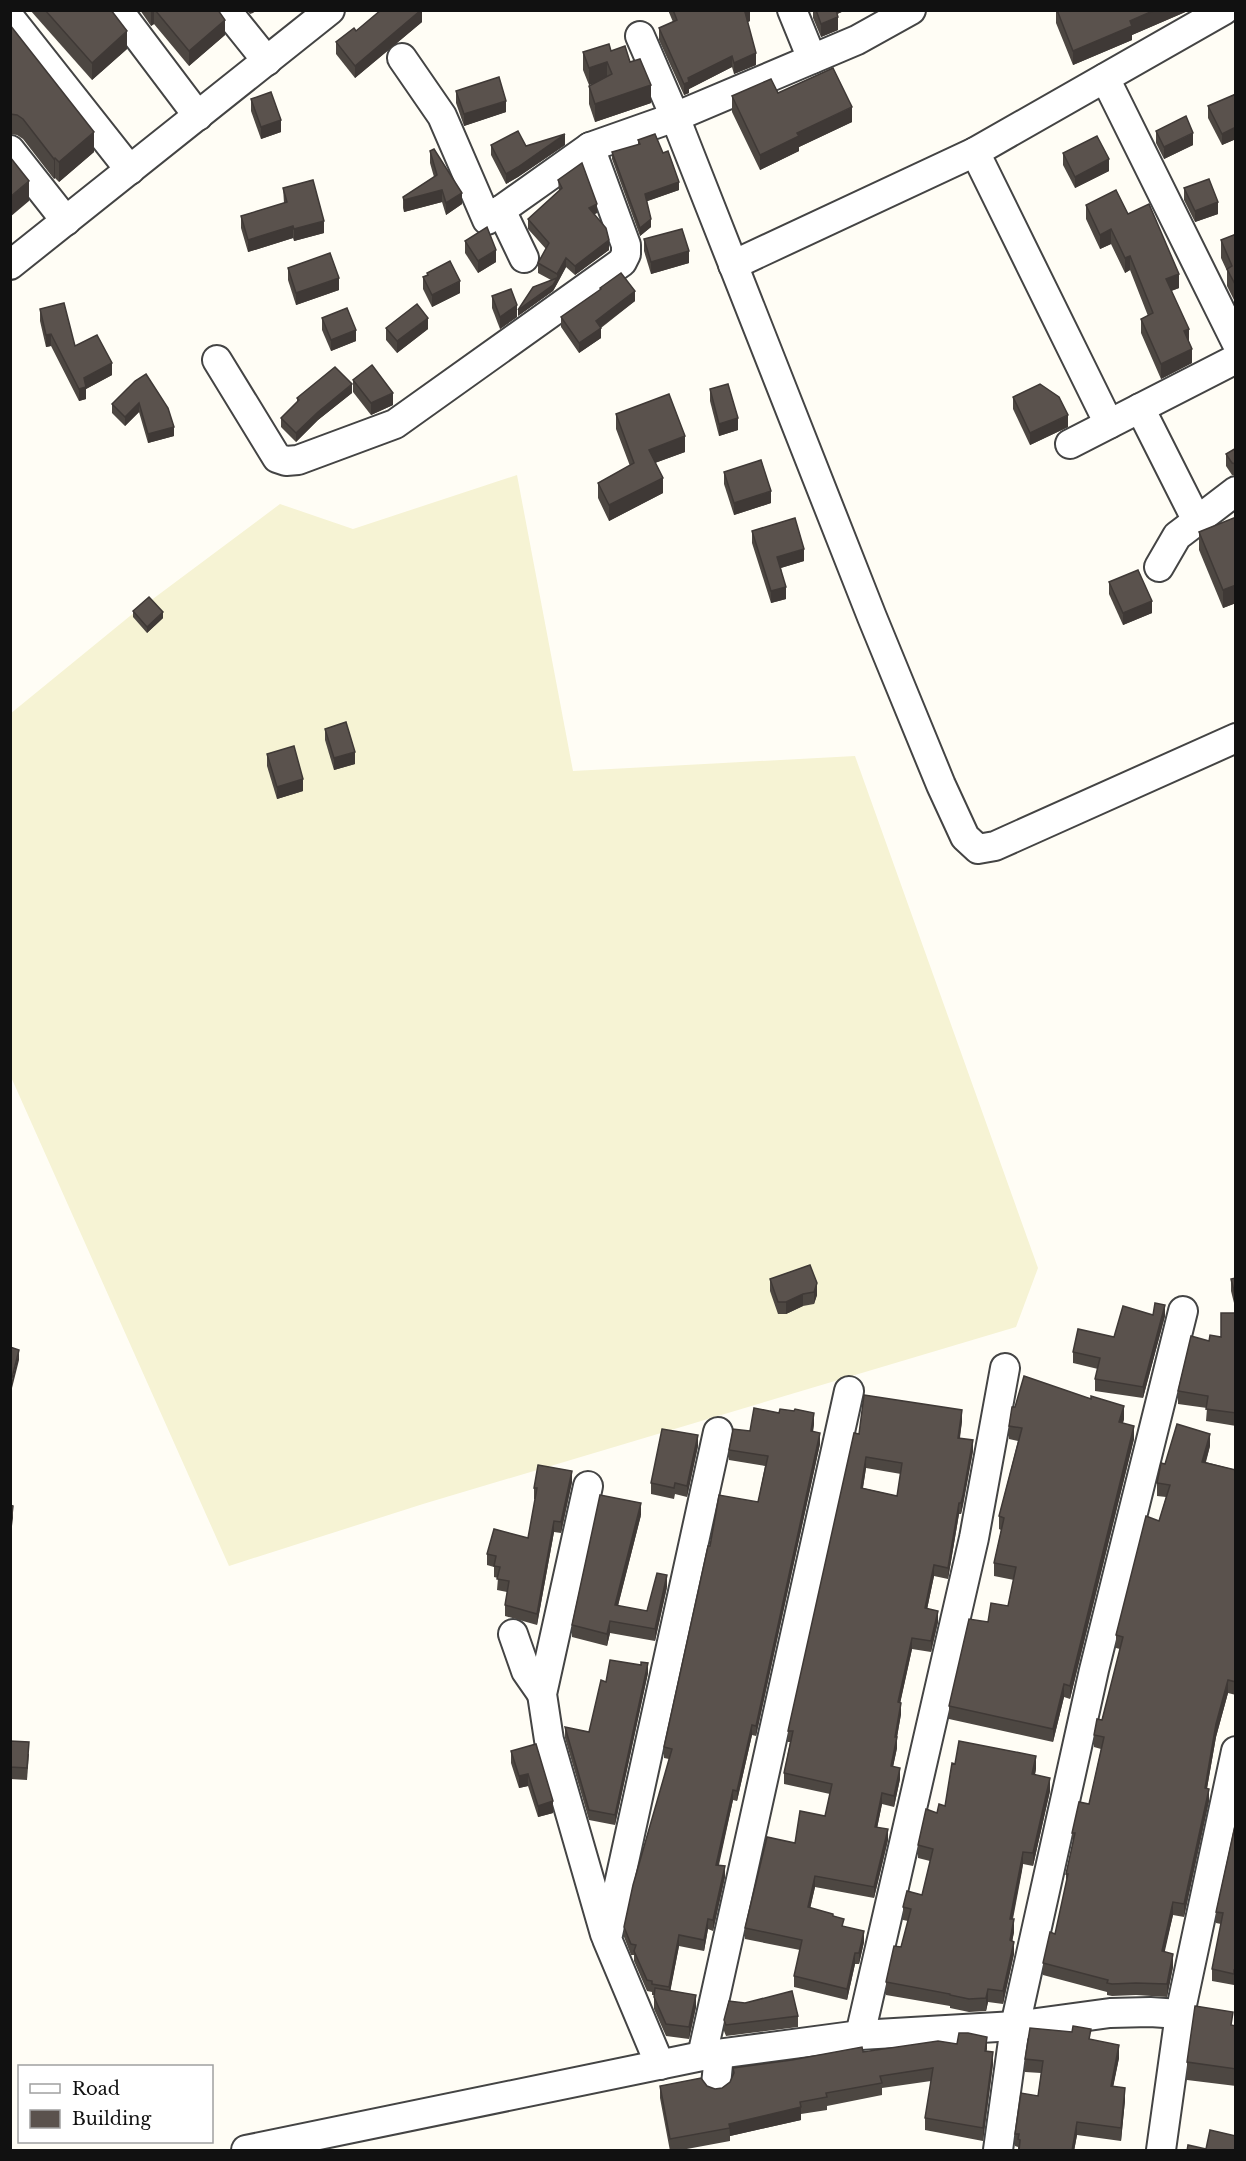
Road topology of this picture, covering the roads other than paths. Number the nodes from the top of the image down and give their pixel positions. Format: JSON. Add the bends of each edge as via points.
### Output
{"nodes":[{"id":1,"x":118,"y":10,"type":"edge"},
{"id":2,"x":226,"y":10,"type":"edge"},
{"id":3,"x":330,"y":10,"type":"edge"},
{"id":4,"x":792,"y":10,"type":"edge"},
{"id":5,"x":911,"y":10,"type":"edge"},
{"id":6,"x":1224,"y":10,"type":"edge"},
{"id":7,"x":10,"y":18,"type":"edge"},
{"id":8,"x":640,"y":36,"type":"dead end"},
{"id":9,"x":402,"y":58,"type":"dead end"},
{"id":10,"x":812,"y":59,"type":"junction"},
{"id":11,"x":267,"y":61,"type":"junction"},
{"id":12,"x":1105,"y":78,"type":"junction"},
{"id":13,"x":198,"y":116,"type":"junction"},
{"id":14,"x":675,"y":117,"type":"junction"},
{"id":15,"x":590,"y":147,"type":"junction"},
{"id":16,"x":10,"y":150,"type":"edge"},
{"id":17,"x":975,"y":152,"type":"junction"},
{"id":18,"x":130,"y":170,"type":"junction"},
{"id":19,"x":501,"y":210,"type":"junction"},
{"id":20,"x":66,"y":221,"type":"junction"},
{"id":21,"x":524,"y":258,"type":"dead end"},
{"id":22,"x":10,"y":265,"type":"edge"},
{"id":23,"x":733,"y":265,"type":"junction"},
{"id":24,"x":1236,"y":342,"type":"edge"},
{"id":25,"x":1236,"y":359,"type":"edge"},
{"id":26,"x":217,"y":360,"type":"dead end"},
{"id":27,"x":1140,"y":408,"type":"junction"},
{"id":28,"x":1109,"y":424,"type":"junction"},
{"id":29,"x":1070,"y":444,"type":"dead end"},
{"id":30,"x":1236,"y":491,"type":"edge"},
{"id":31,"x":1197,"y":521,"type":"junction"},
{"id":32,"x":1159,"y":567,"type":"dead end"},
{"id":33,"x":1236,"y":738,"type":"edge"},
{"id":34,"x":1183,"y":1311,"type":"dead end"},
{"id":35,"x":1005,"y":1368,"type":"dead end"},
{"id":36,"x":849,"y":1391,"type":"dead end"},
{"id":37,"x":718,"y":1431,"type":"dead end"},
{"id":38,"x":588,"y":1486,"type":"dead end"},
{"id":39,"x":513,"y":1634,"type":"dead end"},
{"id":40,"x":542,"y":1694,"type":"junction"},
{"id":41,"x":1236,"y":1751,"type":"edge"},
{"id":42,"x":607,"y":1939,"type":"junction"},
{"id":43,"x":1180,"y":2014,"type":"junction"},
{"id":44,"x":1015,"y":2026,"type":"junction"},
{"id":45,"x":860,"y":2035,"type":"junction"},
{"id":46,"x":711,"y":2055,"type":"junction"},
{"id":47,"x":660,"y":2065,"type":"junction"},
{"id":48,"x":716,"y":2085,"type":"dead end"},
{"id":49,"x":246,"y":2151,"type":"edge"},
{"id":50,"x":998,"y":2151,"type":"edge"},
{"id":51,"x":1161,"y":2151,"type":"edge"}],
"edges":[{"from":1,"to":13,"type":"street"},
{"from":2,"to":11,"type":"street"},
{"from":3,"to":11,"type":"street"},
{"from":4,"to":10,"type":"street"},
{"from":5,"to":10,"type":"street"},
{"from":6,"to":12,"type":"street"},
{"from":7,"to":18,"type":"street"},
{"from":8,"to":14,"type":"street"},
{"from":9,"to":19,"type":"street","via":[[442,116],[487,220]]},
{"from":10,"to":14,"type":"street"},
{"from":11,"to":13,"type":"street"},
{"from":12,"to":17,"type":"street"},
{"from":12,"to":24,"type":"street"},
{"from":13,"to":18,"type":"street"},
{"from":14,"to":15,"type":"street"},
{"from":14,"to":23,"type":"street"},
{"from":15,"to":19,"type":"street"},
{"from":15,"to":26,"type":"street","via":[[626,245],[622,262],[395,424],[298,460],[277,458]]},
{"from":16,"to":20,"type":"street"},
{"from":17,"to":23,"type":"street"},
{"from":17,"to":28,"type":"street"},
{"from":18,"to":20,"type":"street"},
{"from":19,"to":21,"type":"street"},
{"from":20,"to":22,"type":"street"},
{"from":23,"to":33,"type":"street","via":[[876,628],[965,837],[978,849],[995,846]]},
{"from":25,"to":27,"type":"street"},
{"from":27,"to":28,"type":"street"},
{"from":27,"to":31,"type":"street"},
{"from":28,"to":29,"type":"street"},
{"from":30,"to":31,"type":"street"},
{"from":31,"to":32,"type":"street","via":[[1177,536]]},
{"from":34,"to":44,"type":"street","via":[[1094,1670]]},
{"from":35,"to":45,"type":"street","via":[[974,1538]]},
{"from":36,"to":46,"type":"street"},
{"from":37,"to":42,"type":"street"},
{"from":38,"to":40,"type":"street"},
{"from":39,"to":40,"type":"street","via":[[526,1671]]},
{"from":40,"to":42,"type":"street","via":[[549,1740]]},
{"from":41,"to":43,"type":"street"},
{"from":42,"to":47,"type":"street"},
{"from":43,"to":44,"type":"street","via":[[1110,2013]]},
{"from":43,"to":51,"type":"street"},
{"from":44,"to":45,"type":"street"},
{"from":44,"to":50,"type":"street"},
{"from":45,"to":46,"type":"street"},
{"from":46,"to":47,"type":"street"},
{"from":46,"to":48,"type":"street"},
{"from":47,"to":49,"type":"street"}]}
